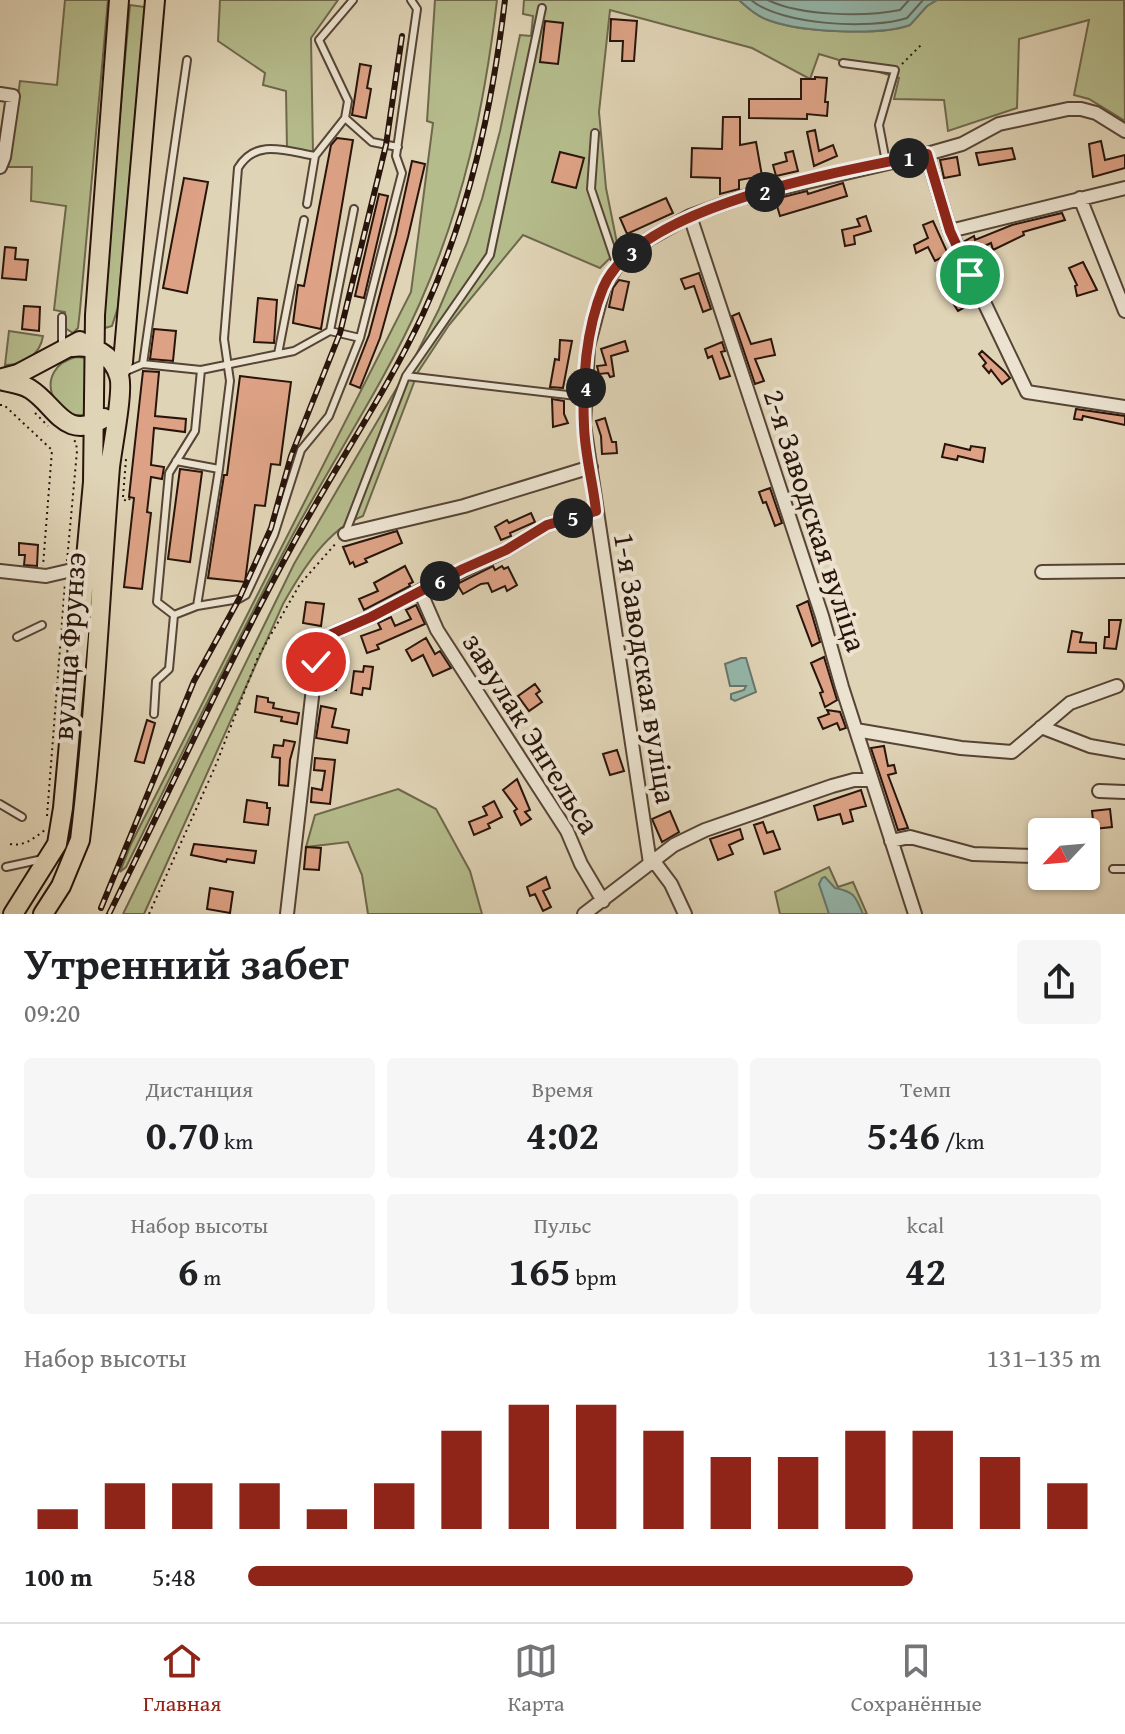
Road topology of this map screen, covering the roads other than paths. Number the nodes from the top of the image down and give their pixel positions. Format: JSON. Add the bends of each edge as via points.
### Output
{"nodes":[{"id":1,"x":353,"y":0,"type":"edge"},
{"id":2,"x":411,"y":0,"type":"edge"},
{"id":3,"x":119,"y":2,"type":"edge"},
{"id":4,"x":155,"y":4,"type":"edge"},
{"id":5,"x":542,"y":8,"type":"dead end"},
{"id":6,"x":187,"y":60,"type":"dead end"},
{"id":7,"x":843,"y":63,"type":"dead end"},
{"id":8,"x":6,"y":95,"type":"edge"},
{"id":9,"x":345,"y":118,"type":"junction"},
{"id":10,"x":1125,"y":131,"type":"edge"},
{"id":11,"x":595,"y":133,"type":"dead end"},
{"id":12,"x":398,"y":147,"type":"junction"},
{"id":13,"x":927,"y":154,"type":"junction"},
{"id":14,"x":315,"y":156,"type":"junction"},
{"id":15,"x":886,"y":162,"type":"junction"},
{"id":16,"x":0,"y":167,"type":"edge"},
{"id":17,"x":1125,"y":188,"type":"edge"},
{"id":18,"x":1080,"y":198,"type":"junction"},
{"id":19,"x":307,"y":204,"type":"dead end"},
{"id":20,"x":354,"y":209,"type":"dead end"},
{"id":21,"x":690,"y":216,"type":"junction"},
{"id":22,"x":304,"y":220,"type":"dead end"},
{"id":23,"x":950,"y":231,"type":"junction"},
{"id":24,"x":617,"y":266,"type":"junction"},
{"id":25,"x":1125,"y":311,"type":"edge"},
{"id":26,"x":95,"y":315,"type":"junction"},
{"id":27,"x":62,"y":317,"type":"dead end"},
{"id":28,"x":330,"y":331,"type":"junction"},
{"id":29,"x":360,"y":338,"type":"junction"},
{"id":30,"x":93,"y":348,"type":"junction"},
{"id":31,"x":63,"y":351,"type":"junction"},
{"id":32,"x":278,"y":354,"type":"junction"},
{"id":33,"x":143,"y":364,"type":"junction"},
{"id":34,"x":228,"y":365,"type":"junction"},
{"id":35,"x":201,"y":370,"type":"junction"},
{"id":36,"x":119,"y":374,"type":"junction"},
{"id":37,"x":406,"y":376,"type":"junction"},
{"id":38,"x":4,"y":380,"type":"edge"},
{"id":39,"x":585,"y":397,"type":"junction"},
{"id":40,"x":118,"y":401,"type":"junction"},
{"id":41,"x":1125,"y":407,"type":"edge"},
{"id":42,"x":41,"y":409,"type":"junction"},
{"id":43,"x":94,"y":423,"type":"junction"},
{"id":44,"x":176,"y":461,"type":"junction"},
{"id":45,"x":591,"y":467,"type":"junction"},
{"id":46,"x":219,"y":469,"type":"junction"},
{"id":47,"x":93,"y":482,"type":"junction"},
{"id":48,"x":596,"y":511,"type":"junction"},
{"id":49,"x":345,"y":534,"type":"joint"},
{"id":50,"x":76,"y":569,"type":"junction"},
{"id":51,"x":0,"y":571,"type":"edge"},
{"id":52,"x":1125,"y":571,"type":"edge"},
{"id":53,"x":1042,"y":572,"type":"dead end"},
{"id":54,"x":420,"y":591,"type":"junction"},
{"id":55,"x":197,"y":606,"type":"junction"},
{"id":56,"x":174,"y":615,"type":"junction"},
{"id":57,"x":42,"y":625,"type":"dead end"},
{"id":58,"x":17,"y":637,"type":"dead end"},
{"id":59,"x":1117,"y":686,"type":"dead end"},
{"id":60,"x":154,"y":714,"type":"dead end"},
{"id":61,"x":1041,"y":727,"type":"junction"},
{"id":62,"x":856,"y":730,"type":"junction"},
{"id":63,"x":1125,"y":752,"type":"edge"},
{"id":64,"x":871,"y":780,"type":"junction"},
{"id":65,"x":1099,"y":791,"type":"dead end"},
{"id":66,"x":1125,"y":792,"type":"edge"},
{"id":67,"x":0,"y":804,"type":"edge"},
{"id":68,"x":22,"y":817,"type":"dead end"},
{"id":69,"x":891,"y":841,"type":"junction"},
{"id":70,"x":1028,"y":856,"type":"edge"},
{"id":71,"x":50,"y":858,"type":"junction"},
{"id":72,"x":651,"y":862,"type":"junction"},
{"id":73,"x":6,"y":867,"type":"dead end"},
{"id":74,"x":1113,"y":869,"type":"dead end"},
{"id":75,"x":1125,"y":869,"type":"edge"},
{"id":76,"x":603,"y":901,"type":"junction"},
{"id":77,"x":13,"y":914,"type":"edge"},
{"id":78,"x":43,"y":914,"type":"edge"},
{"id":79,"x":287,"y":914,"type":"edge"},
{"id":80,"x":584,"y":914,"type":"edge"},
{"id":81,"x":685,"y":914,"type":"edge"},
{"id":82,"x":915,"y":914,"type":"edge"}],
"edges":[{"from":1,"to":9,"type":"lane","via":[[319,40],[348,101]]},
{"from":2,"to":12,"type":"lane","via":[[417,9]]},
{"from":3,"to":26,"type":"main road","name":"вуліца Фрунзэ"},
{"from":4,"to":36,"type":"main road","name":"вуліца Фрунзэ"},
{"from":5,"to":37,"type":"lane","via":[[490,255]]},
{"from":6,"to":33,"type":"lane"},
{"from":7,"to":15,"type":"lane","via":[[895,70],[879,125]]},
{"from":8,"to":16,"type":"street"},
{"from":9,"to":12,"type":"lane","via":[[372,142]]},
{"from":9,"to":14,"type":"lane"},
{"from":10,"to":13,"type":"street","name":"1-я Заводская вуліца","via":[[1096,113],[1068,109],[999,124],[962,144]]},
{"from":11,"to":24,"type":"lane","via":[[591,189]]},
{"from":12,"to":29,"type":"lane","via":[[402,173]]},
{"from":13,"to":15,"type":"street","name":"1-я Заводская вуліца"},
{"from":13,"to":23,"type":"street"},
{"from":14,"to":19,"type":"lane"},
{"from":14,"to":34,"type":"lane","via":[[254,151],[238,168],[224,339]]},
{"from":15,"to":21,"type":"street","name":"1-я Заводская вуліца","via":[[743,197]]},
{"from":17,"to":18,"type":"street"},
{"from":18,"to":23,"type":"street"},
{"from":18,"to":25,"type":"street"},
{"from":20,"to":28,"type":"lane"},
{"from":21,"to":24,"type":"street","name":"1-я Заводская вуліца","via":[[649,239]]},
{"from":21,"to":62,"type":"street","name":"2-я Заводская вуліца"},
{"from":22,"to":32,"type":"lane"},
{"from":23,"to":41,"type":"street","via":[[1027,392]]},
{"from":24,"to":39,"type":"street","name":"1-я Заводская вуліца","via":[[594,319]]},
{"from":26,"to":30,"type":"main road","name":"вуліца Фрунзэ"},
{"from":26,"to":31,"type":"main road","via":[[87,334]]},
{"from":27,"to":31,"type":"lane"},
{"from":28,"to":29,"type":"lane"},
{"from":28,"to":32,"type":"lane"},
{"from":29,"to":55,"type":"lane","via":[[329,416],[301,450],[274,535],[246,595]]},
{"from":30,"to":31,"type":"main road"},
{"from":30,"to":36,"type":"main road","via":[[105,354]]},
{"from":30,"to":43,"type":"main road","name":"вуліца Фрунзэ"},
{"from":31,"to":38,"type":"main road"},
{"from":31,"to":42,"type":"main road","via":[[43,375]]},
{"from":32,"to":34,"type":"lane"},
{"from":33,"to":35,"type":"lane"},
{"from":33,"to":36,"type":"lane"},
{"from":34,"to":35,"type":"lane"},
{"from":34,"to":46,"type":"lane"},
{"from":35,"to":44,"type":"lane","via":[[195,431]]},
{"from":36,"to":40,"type":"main road","name":"вуліца Фрунзэ"},
{"from":37,"to":39,"type":"lane"},
{"from":37,"to":49,"type":"lane"},
{"from":38,"to":42,"type":"main road","via":[[29,388]]},
{"from":38,"to":47,"type":"main road","name":"вуліца Фрунзэ","via":[[81,441]]},
{"from":39,"to":45,"type":"street","name":"1-я Заводская вуліца"},
{"from":40,"to":43,"type":"main road"},
{"from":40,"to":78,"type":"main road","name":"вуліца Фрунзэ","via":[[80,840]]},
{"from":42,"to":43,"type":"main road","via":[[67,423]]},
{"from":43,"to":47,"type":"main road","name":"вуліца Фрунзэ"},
{"from":44,"to":46,"type":"lane"},
{"from":44,"to":56,"type":"lane","via":[[169,473],[157,602]]},
{"from":45,"to":48,"type":"street","name":"1-я Заводская вуліца"},
{"from":45,"to":49,"type":"street","via":[[464,506]]},
{"from":46,"to":55,"type":"lane"},
{"from":47,"to":50,"type":"main road","name":"вуліца Фрунзэ"},
{"from":48,"to":54,"type":"street","via":[[547,525]]},
{"from":48,"to":72,"type":"street","name":"1-я Заводская вуліца"},
{"from":50,"to":51,"type":"street","via":[[40,575]]},
{"from":50,"to":71,"type":"main road","name":"вуліца Фрунзэ","via":[[63,808]]},
{"from":52,"to":53,"type":"street"},
{"from":54,"to":76,"type":"street","name":"завулак Энгельса","via":[[437,630],[567,831]]},
{"from":54,"to":79,"type":"street","via":[[327,636],[316,662]]},
{"from":55,"to":56,"type":"lane"},
{"from":56,"to":60,"type":"lane","via":[[169,669],[156,681]]},
{"from":57,"to":58,"type":"lane"},
{"from":59,"to":61,"type":"street","via":[[1070,703]]},
{"from":61,"to":62,"type":"street","via":[[1012,752]]},
{"from":61,"to":63,"type":"street","via":[[1090,746]]},
{"from":62,"to":64,"type":"street","name":"2-я Заводская вуліца"},
{"from":64,"to":69,"type":"street","name":"2-я Заводская вуліца"},
{"from":64,"to":72,"type":"street","via":[[832,786],[728,821],[674,845]]},
{"from":65,"to":66,"type":"street"},
{"from":67,"to":68,"type":"lane"},
{"from":69,"to":70,"type":"street","via":[[910,837],[973,854]]},
{"from":69,"to":82,"type":"street","name":"2-я Заводская вуліца"},
{"from":71,"to":73,"type":"lane"},
{"from":71,"to":77,"type":"main road","name":"вуліца Фрунзэ"},
{"from":72,"to":76,"type":"street"},
{"from":72,"to":81,"type":"street","via":[[671,884]]},
{"from":74,"to":75,"type":"lane"},
{"from":76,"to":80,"type":"street"}]}
